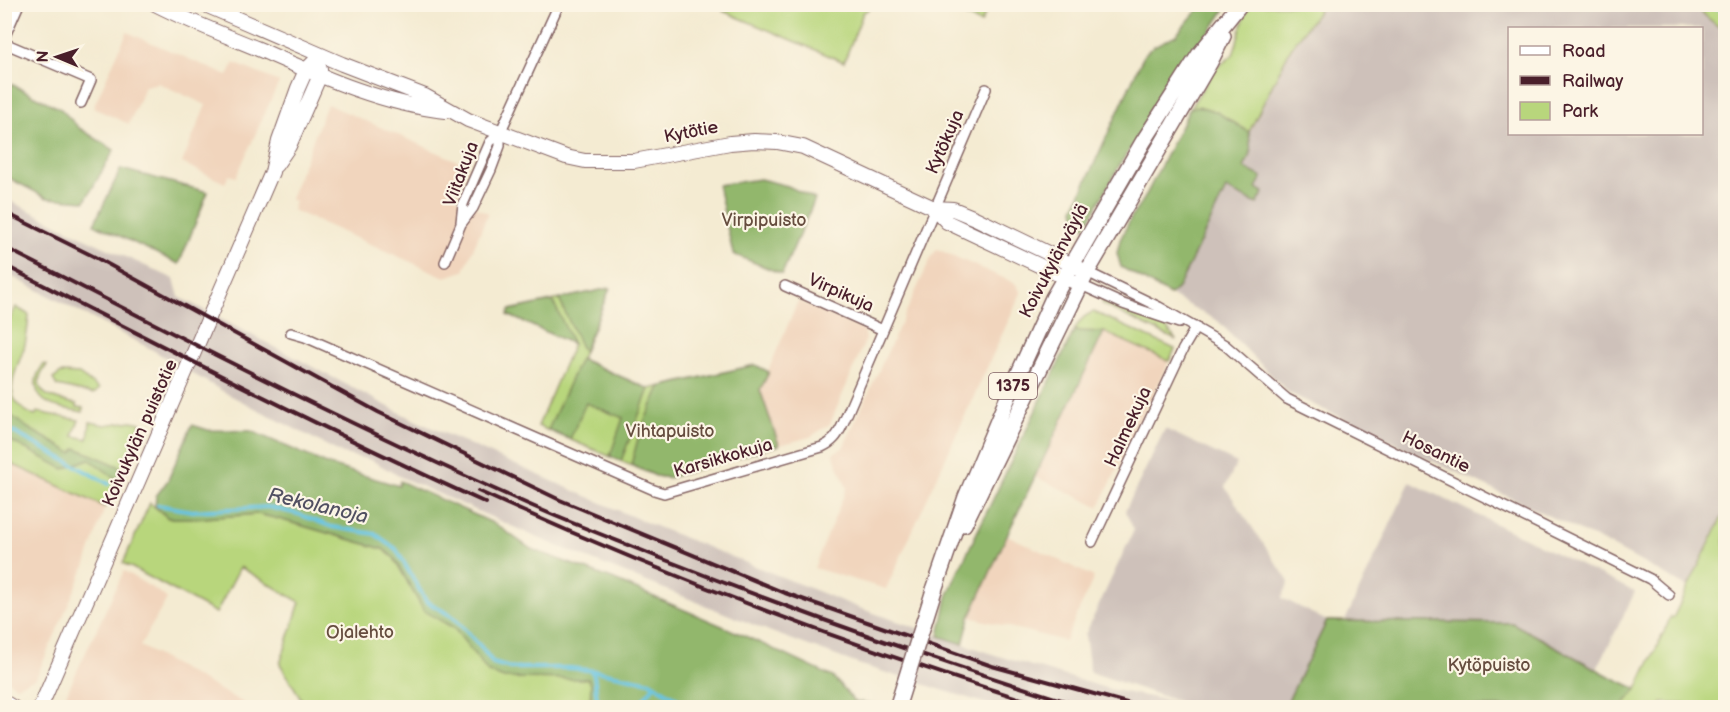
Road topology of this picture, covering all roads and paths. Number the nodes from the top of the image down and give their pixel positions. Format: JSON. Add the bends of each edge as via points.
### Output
{"nodes":[{"id":1,"x":19,"y":4,"type":"edge"},
{"id":2,"x":155,"y":4,"type":"edge"},
{"id":3,"x":203,"y":4,"type":"edge"},
{"id":4,"x":559,"y":4,"type":"edge"},
{"id":5,"x":1238,"y":7,"type":"edge"},
{"id":6,"x":4,"y":40,"type":"edge"},
{"id":7,"x":321,"y":55,"type":"junction"},
{"id":8,"x":306,"y":70,"type":"junction"},
{"id":9,"x":320,"y":75,"type":"junction"},
{"id":10,"x":986,"y":88,"type":"dead end"},
{"id":11,"x":81,"y":104,"type":"dead end"},
{"id":12,"x":451,"y":112,"type":"junction"},
{"id":13,"x":500,"y":133,"type":"junction"},
{"id":14,"x":272,"y":172,"type":"junction"},
{"id":15,"x":934,"y":208,"type":"junction"},
{"id":16,"x":445,"y":262,"type":"dead end"},
{"id":17,"x":1068,"y":271,"type":"junction"},
{"id":18,"x":1084,"y":279,"type":"junction"},
{"id":19,"x":785,"y":286,"type":"dead end"},
{"id":20,"x":1196,"y":327,"type":"junction"},
{"id":21,"x":884,"y":330,"type":"junction"},
{"id":22,"x":291,"y":333,"type":"dead end"},
{"id":23,"x":1092,"y":542,"type":"dead end"},
{"id":24,"x":948,"y":553,"type":"junction"},
{"id":25,"x":1669,"y":595,"type":"dead end"},
{"id":26,"x":4,"y":702,"type":"edge"},
{"id":27,"x":14,"y":708,"type":"edge"},
{"id":28,"x":40,"y":708,"type":"edge"},
{"id":29,"x":897,"y":708,"type":"edge"}],
"edges":[{"from":1,"to":6,"type":"street"},
{"from":2,"to":8,"type":"street","name":"Kytötie"},
{"from":3,"to":7,"type":"street","name":"Kytötie"},
{"from":4,"to":13,"type":"street","name":"Viitakuja"},
{"from":5,"to":17,"type":"main road","name":"Koivukylänväylä","number":"1375","via":[[1199,55]]},
{"from":5,"to":18,"type":"main road","name":"Koivukylänväylä","number":"1375"},
{"from":6,"to":11,"type":"street","via":[[91,80]]},
{"from":7,"to":8,"type":"street","name":"Koivukylän puistotie"},
{"from":7,"to":9,"type":"street","name":"Koivukylän puistotie"},
{"from":7,"to":12,"type":"street","name":"Kytötie","via":[[425,96]]},
{"from":8,"to":9,"type":"street","name":"Kytötie"},
{"from":8,"to":14,"type":"street","name":"Koivukylän puistotie","via":[[279,141]]},
{"from":9,"to":12,"type":"street","name":"Kytötie","via":[[373,95]]},
{"from":9,"to":14,"type":"street","name":"Koivukylän puistotie","via":[[289,146]]},
{"from":10,"to":15,"type":"street","name":"Kytökuja"},
{"from":12,"to":13,"type":"street","name":"Kytötie"},
{"from":13,"to":15,"type":"street","name":"Kytötie","via":[[545,151],[585,161],[634,161],[730,143],[777,142],[803,147]]},
{"from":13,"to":16,"type":"street","name":"Viitakuja","via":[[490,142],[463,204],[461,224]]},
{"from":14,"to":28,"type":"street","name":"Koivukylän puistotie"},
{"from":15,"to":17,"type":"street","name":"Kytötie","via":[[947,222]]},
{"from":15,"to":21,"type":"street","name":"Karsikkokuja"},
{"from":17,"to":18,"type":"street","name":"Hosantie"},
{"from":17,"to":24,"type":"main road","name":"Koivukylänväylä","number":"1375","via":[[1008,397],[966,497]]},
{"from":18,"to":20,"type":"street","name":"Hosantie"},
{"from":18,"to":20,"type":"street","name":"Hosantie","via":[[1157,316]]},
{"from":18,"to":24,"type":"main road","name":"Koivukylänväylä","number":"1375","via":[[977,502]]},
{"from":19,"to":21,"type":"street","name":"Virpikuja"},
{"from":20,"to":23,"type":"street","name":"Halmekuja"},
{"from":20,"to":25,"type":"street","name":"Hosantie","via":[[1225,345],[1287,399],[1650,579]]},
{"from":21,"to":22,"type":"street","name":"Karsikkokuja","via":[[842,426],[830,444],[664,493]]},
{"from":24,"to":29,"type":"main road","name":"Koivukylänväylä","number":"1375","bridge":true},
{"from":26,"to":27,"type":"street"}]}
